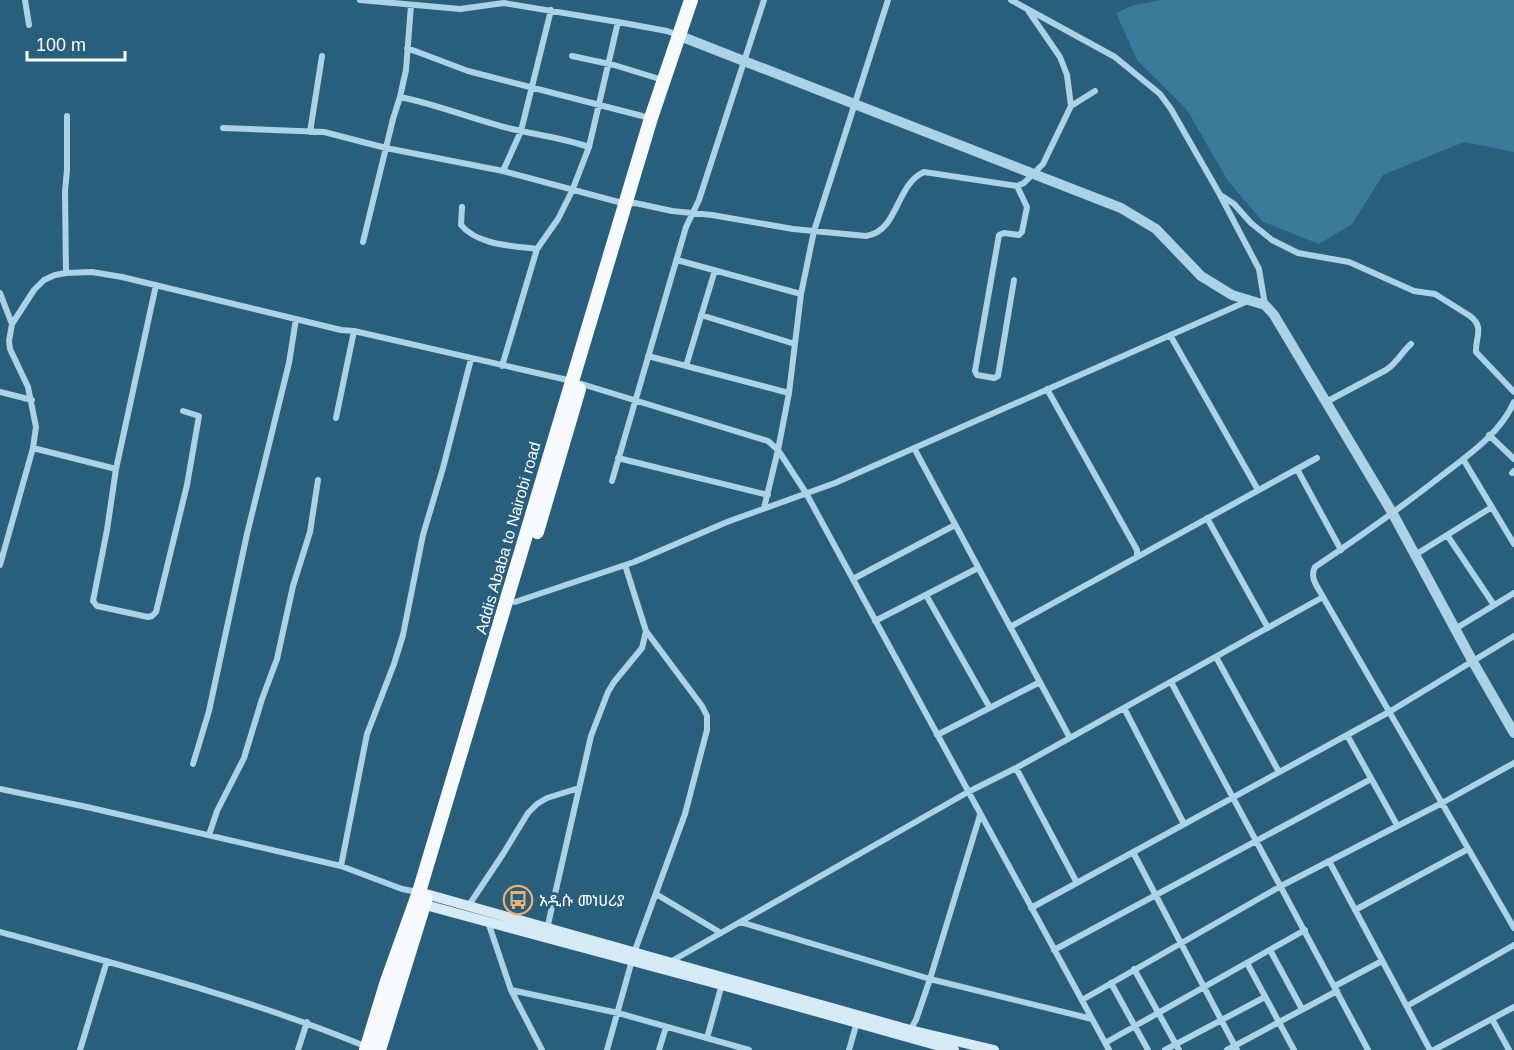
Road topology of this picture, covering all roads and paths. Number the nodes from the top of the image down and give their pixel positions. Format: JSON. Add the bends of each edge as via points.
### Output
{"nodes":[{"id":1,"x":25,"y":0,"type":"edge"},
{"id":2,"x":360,"y":0,"type":"edge"},
{"id":3,"x":691,"y":0,"type":"edge"},
{"id":4,"x":764,"y":0,"type":"edge"},
{"id":5,"x":888,"y":0,"type":"edge"},
{"id":6,"x":1011,"y":0,"type":"edge"},
{"id":7,"x":411,"y":5,"type":"junction"},
{"id":8,"x":1027,"y":9,"type":"junction"},
{"id":9,"x":551,"y":10,"type":"junction"},
{"id":10,"x":618,"y":22,"type":"junction"},
{"id":11,"x":29,"y":25,"type":"dead end"},
{"id":12,"x":680,"y":36,"type":"junction"},
{"id":13,"x":407,"y":48,"type":"junction"},
{"id":14,"x":322,"y":56,"type":"dead end"},
{"id":15,"x":572,"y":56,"type":"dead end"},
{"id":16,"x":745,"y":61,"type":"junction"},
{"id":17,"x":608,"y":64,"type":"junction"},
{"id":18,"x":663,"y":80,"type":"junction"},
{"id":19,"x":531,"y":86,"type":"junction"},
{"id":20,"x":1095,"y":91,"type":"dead end"},
{"id":21,"x":400,"y":97,"type":"junction"},
{"id":22,"x":597,"y":104,"type":"junction"},
{"id":23,"x":855,"y":104,"type":"junction"},
{"id":24,"x":1071,"y":105,"type":"junction"},
{"id":25,"x":67,"y":116,"type":"dead end"},
{"id":26,"x":651,"y":118,"type":"junction"},
{"id":27,"x":223,"y":128,"type":"dead end"},
{"id":28,"x":521,"y":131,"type":"junction"},
{"id":29,"x":310,"y":132,"type":"junction"},
{"id":30,"x":589,"y":147,"type":"junction"},
{"id":31,"x":386,"y":148,"type":"junction"},
{"id":32,"x":503,"y":171,"type":"junction"},
{"id":33,"x":1034,"y":174,"type":"junction"},
{"id":34,"x":1017,"y":186,"type":"junction"},
{"id":35,"x":572,"y":191,"type":"junction"},
{"id":36,"x":1220,"y":194,"type":"junction"},
{"id":37,"x":630,"y":204,"type":"junction"},
{"id":38,"x":462,"y":207,"type":"dead end"},
{"id":39,"x":693,"y":213,"type":"junction"},
{"id":40,"x":814,"y":231,"type":"junction"},
{"id":41,"x":363,"y":242,"type":"dead end"},
{"id":42,"x":537,"y":249,"type":"junction"},
{"id":43,"x":677,"y":260,"type":"junction"},
{"id":44,"x":715,"y":270,"type":"junction"},
{"id":45,"x":66,"y":273,"type":"junction"},
{"id":46,"x":1014,"y":280,"type":"dead end"},
{"id":47,"x":156,"y":285,"type":"junction"},
{"id":48,"x":0,"y":293,"type":"edge"},
{"id":49,"x":801,"y":294,"type":"junction"},
{"id":50,"x":1250,"y":300,"type":"junction"},
{"id":51,"x":1265,"y":305,"type":"junction"},
{"id":52,"x":701,"y":315,"type":"junction"},
{"id":53,"x":296,"y":319,"type":"junction"},
{"id":54,"x":12,"y":324,"type":"junction"},
{"id":55,"x":354,"y":331,"type":"junction"},
{"id":56,"x":1170,"y":335,"type":"junction"},
{"id":57,"x":795,"y":344,"type":"junction"},
{"id":58,"x":1411,"y":344,"type":"dead end"},
{"id":59,"x":648,"y":356,"type":"junction"},
{"id":60,"x":471,"y":359,"type":"junction"},
{"id":61,"x":502,"y":366,"type":"junction"},
{"id":62,"x":686,"y":366,"type":"junction"},
{"id":63,"x":576,"y":383,"type":"junction"},
{"id":64,"x":1047,"y":389,"type":"junction"},
{"id":65,"x":0,"y":392,"type":"edge"},
{"id":66,"x":1514,"y":392,"type":"edge"},
{"id":67,"x":789,"y":393,"type":"junction"},
{"id":68,"x":32,"y":400,"type":"junction"},
{"id":69,"x":635,"y":401,"type":"junction"},
{"id":70,"x":1326,"y":402,"type":"junction"},
{"id":71,"x":1514,"y":402,"type":"edge"},
{"id":72,"x":183,"y":411,"type":"dead end"},
{"id":73,"x":336,"y":418,"type":"dead end"},
{"id":74,"x":1489,"y":435,"type":"junction"},
{"id":75,"x":33,"y":448,"type":"junction"},
{"id":76,"x":914,"y":448,"type":"junction"},
{"id":77,"x":778,"y":450,"type":"junction"},
{"id":78,"x":618,"y":458,"type":"junction"},
{"id":79,"x":1317,"y":458,"type":"dead end"},
{"id":80,"x":1464,"y":459,"type":"junction"},
{"id":81,"x":1514,"y":459,"type":"edge"},
{"id":82,"x":116,"y":469,"type":"junction"},
{"id":83,"x":1297,"y":469,"type":"junction"},
{"id":84,"x":318,"y":480,"type":"dead end"},
{"id":85,"x":612,"y":481,"type":"dead end"},
{"id":86,"x":1258,"y":490,"type":"junction"},
{"id":87,"x":806,"y":493,"type":"junction"},
{"id":88,"x":768,"y":495,"type":"junction"},
{"id":89,"x":1492,"y":507,"type":"junction"},
{"id":90,"x":764,"y":508,"type":"junction"},
{"id":91,"x":1393,"y":514,"type":"junction"},
{"id":92,"x":1207,"y":518,"type":"junction"},
{"id":93,"x":956,"y":525,"type":"junction"},
{"id":94,"x":1447,"y":535,"type":"junction"},
{"id":95,"x":0,"y":538,"type":"edge"},
{"id":96,"x":7,"y":541,"type":"junction"},
{"id":97,"x":1514,"y":544,"type":"edge"},
{"id":98,"x":1341,"y":550,"type":"junction"},
{"id":99,"x":1415,"y":555,"type":"junction"},
{"id":100,"x":1137,"y":557,"type":"junction"},
{"id":101,"x":0,"y":565,"type":"edge"},
{"id":102,"x":625,"y":565,"type":"junction"},
{"id":103,"x":978,"y":568,"type":"junction"},
{"id":104,"x":853,"y":579,"type":"junction"},
{"id":105,"x":1514,"y":593,"type":"edge"},
{"id":106,"x":926,"y":595,"type":"junction"},
{"id":107,"x":1323,"y":597,"type":"junction"},
{"id":108,"x":515,"y":602,"type":"junction"},
{"id":109,"x":1494,"y":605,"type":"junction"},
{"id":110,"x":875,"y":621,"type":"junction"},
{"id":111,"x":1010,"y":627,"type":"junction"},
{"id":112,"x":1268,"y":628,"type":"junction"},
{"id":113,"x":1455,"y":629,"type":"junction"},
{"id":114,"x":646,"y":631,"type":"junction"},
{"id":115,"x":1514,"y":636,"type":"edge"},
{"id":116,"x":1216,"y":657,"type":"junction"},
{"id":117,"x":1473,"y":662,"type":"junction"},
{"id":118,"x":1040,"y":682,"type":"junction"},
{"id":119,"x":1171,"y":682,"type":"junction"},
{"id":120,"x":990,"y":708,"type":"junction"},
{"id":121,"x":1124,"y":708,"type":"junction"},
{"id":122,"x":1389,"y":712,"type":"junction"},
{"id":123,"x":1514,"y":733,"type":"edge"},
{"id":124,"x":937,"y":735,"type":"junction"},
{"id":125,"x":1347,"y":735,"type":"junction"},
{"id":126,"x":1070,"y":738,"type":"junction"},
{"id":127,"x":1514,"y":763,"type":"edge"},
{"id":128,"x":193,"y":764,"type":"dead end"},
{"id":129,"x":1016,"y":768,"type":"junction"},
{"id":130,"x":1279,"y":772,"type":"junction"},
{"id":131,"x":1371,"y":779,"type":"junction"},
{"id":132,"x":579,"y":788,"type":"junction"},
{"id":133,"x":0,"y":789,"type":"edge"},
{"id":134,"x":968,"y":792,"type":"junction"},
{"id":135,"x":1233,"y":798,"type":"junction"},
{"id":136,"x":1442,"y":803,"type":"junction"},
{"id":137,"x":980,"y":815,"type":"junction"},
{"id":138,"x":1184,"y":824,"type":"junction"},
{"id":139,"x":1397,"y":825,"type":"junction"},
{"id":140,"x":208,"y":835,"type":"junction"},
{"id":141,"x":1257,"y":841,"type":"junction"},
{"id":142,"x":1468,"y":849,"type":"junction"},
{"id":143,"x":1133,"y":852,"type":"junction"},
{"id":144,"x":1329,"y":861,"type":"junction"},
{"id":145,"x":341,"y":866,"type":"junction"},
{"id":146,"x":1077,"y":883,"type":"junction"},
{"id":147,"x":1281,"y":886,"type":"junction"},
{"id":148,"x":402,"y":889,"type":"junction"},
{"id":149,"x":656,"y":894,"type":"junction"},
{"id":150,"x":1156,"y":896,"type":"junction"},
{"id":151,"x":422,"y":898,"type":"junction"},
{"id":152,"x":469,"y":905,"type":"junction"},
{"id":153,"x":1031,"y":908,"type":"junction"},
{"id":154,"x":1355,"y":910,"type":"junction"},
{"id":155,"x":488,"y":922,"type":"junction"},
{"id":156,"x":740,"y":922,"type":"junction"},
{"id":157,"x":1514,"y":928,"type":"edge"},
{"id":158,"x":1305,"y":930,"type":"junction"},
{"id":159,"x":0,"y":932,"type":"edge"},
{"id":160,"x":545,"y":933,"type":"junction"},
{"id":161,"x":721,"y":933,"type":"junction"},
{"id":162,"x":1182,"y":943,"type":"junction"},
{"id":163,"x":1514,"y":945,"type":"edge"},
{"id":164,"x":1054,"y":950,"type":"junction"},
{"id":165,"x":1270,"y":950,"type":"junction"},
{"id":166,"x":633,"y":957,"type":"junction"},
{"id":167,"x":107,"y":961,"type":"junction"},
{"id":168,"x":1382,"y":961,"type":"junction"},
{"id":169,"x":670,"y":963,"type":"junction"},
{"id":170,"x":1247,"y":963,"type":"junction"},
{"id":171,"x":1134,"y":969,"type":"junction"},
{"id":172,"x":930,"y":979,"type":"junction"},
{"id":173,"x":723,"y":981,"type":"junction"},
{"id":174,"x":1111,"y":983,"type":"junction"},
{"id":175,"x":1204,"y":987,"type":"junction"},
{"id":176,"x":1336,"y":988,"type":"junction"},
{"id":177,"x":511,"y":990,"type":"junction"},
{"id":178,"x":1265,"y":997,"type":"junction"},
{"id":179,"x":1082,"y":1000,"type":"junction"},
{"id":180,"x":1407,"y":1006,"type":"junction"},
{"id":181,"x":1514,"y":1007,"type":"edge"},
{"id":182,"x":1302,"y":1009,"type":"junction"},
{"id":183,"x":618,"y":1013,"type":"junction"},
{"id":184,"x":1158,"y":1013,"type":"junction"},
{"id":185,"x":1092,"y":1019,"type":"junction"},
{"id":186,"x":1492,"y":1019,"type":"junction"},
{"id":187,"x":858,"y":1020,"type":"junction"},
{"id":188,"x":1221,"y":1020,"type":"junction"},
{"id":189,"x":307,"y":1022,"type":"junction"},
{"id":190,"x":1279,"y":1022,"type":"junction"},
{"id":191,"x":1135,"y":1026,"type":"junction"},
{"id":192,"x":666,"y":1027,"type":"junction"},
{"id":193,"x":707,"y":1038,"type":"junction"},
{"id":194,"x":912,"y":1038,"type":"edge"},
{"id":195,"x":1105,"y":1043,"type":"junction"},
{"id":196,"x":1177,"y":1047,"type":"edge"},
{"id":197,"x":1236,"y":1048,"type":"edge"},
{"id":198,"x":370,"y":1049,"type":"edge"},
{"id":199,"x":80,"y":1050,"type":"edge"},
{"id":200,"x":298,"y":1050,"type":"edge"},
{"id":201,"x":542,"y":1050,"type":"edge"},
{"id":202,"x":607,"y":1050,"type":"edge"},
{"id":203,"x":659,"y":1050,"type":"edge"},
{"id":204,"x":749,"y":1050,"type":"edge"},
{"id":205,"x":849,"y":1050,"type":"edge"},
{"id":206,"x":903,"y":1050,"type":"edge"},
{"id":207,"x":954,"y":1050,"type":"edge"},
{"id":208,"x":994,"y":1050,"type":"edge"},
{"id":209,"x":1109,"y":1050,"type":"edge"},
{"id":210,"x":1148,"y":1050,"type":"edge"},
{"id":211,"x":1166,"y":1050,"type":"edge"},
{"id":212,"x":1227,"y":1050,"type":"edge"},
{"id":213,"x":1293,"y":1050,"type":"edge"},
{"id":214,"x":1368,"y":1050,"type":"edge"},
{"id":215,"x":1432,"y":1050,"type":"edge"},
{"id":216,"x":1509,"y":1050,"type":"edge"}],
"edges":[{"from":1,"to":11,"type":"street"},
{"from":2,"to":7,"type":"street"},
{"from":3,"to":12,"type":"highway","name":"Addis Ababa to Nairobi road"},
{"from":4,"to":16,"type":"street"},
{"from":5,"to":23,"type":"street"},
{"from":6,"to":8,"type":"street"},
{"from":7,"to":9,"type":"street","via":[[460,9],[504,3]]},
{"from":7,"to":13,"type":"street"},
{"from":8,"to":24,"type":"street","via":[[1060,57]]},
{"from":8,"to":36,"type":"street","via":[[1115,57],[1160,94]]},
{"from":9,"to":10,"type":"street"},
{"from":9,"to":19,"type":"street"},
{"from":10,"to":12,"type":"street"},
{"from":10,"to":17,"type":"street"},
{"from":12,"to":16,"type":"street"},
{"from":12,"to":18,"type":"highway","name":"Addis Ababa to Nairobi road"},
{"from":12,"to":37,"type":"highway","name":"Addis Ababa to Nairobi road","via":[[673,76]]},
{"from":13,"to":19,"type":"street","via":[[468,71]]},
{"from":13,"to":21,"type":"street"},
{"from":14,"to":29,"type":"street"},
{"from":15,"to":17,"type":"street"},
{"from":16,"to":23,"type":"street"},
{"from":16,"to":39,"type":"street"},
{"from":17,"to":18,"type":"street"},
{"from":17,"to":22,"type":"street"},
{"from":18,"to":26,"type":"highway","name":"Addis Ababa to Nairobi road"},
{"from":19,"to":22,"type":"street"},
{"from":19,"to":28,"type":"street"},
{"from":20,"to":24,"type":"street"},
{"from":21,"to":28,"type":"street"},
{"from":21,"to":31,"type":"street"},
{"from":22,"to":26,"type":"street"},
{"from":22,"to":30,"type":"street"},
{"from":23,"to":33,"type":"street"},
{"from":23,"to":40,"type":"street"},
{"from":24,"to":33,"type":"street","via":[[1043,164]]},
{"from":25,"to":45,"type":"street"},
{"from":26,"to":37,"type":"highway","name":"Addis Ababa to Nairobi road"},
{"from":27,"to":29,"type":"street"},
{"from":28,"to":30,"type":"street"},
{"from":28,"to":32,"type":"street"},
{"from":29,"to":31,"type":"street"},
{"from":30,"to":35,"type":"street"},
{"from":31,"to":32,"type":"street"},
{"from":31,"to":41,"type":"street"},
{"from":32,"to":35,"type":"street"},
{"from":33,"to":34,"type":"street"},
{"from":33,"to":50,"type":"street","via":[[1121,208],[1156,229],[1201,276],[1232,295]]},
{"from":34,"to":40,"type":"street","via":[[924,172],[910,182],[885,228],[875,234]]},
{"from":34,"to":46,"type":"street","via":[[1027,207],[1022,232],[999,235],[977,375],[998,376]]},
{"from":35,"to":37,"type":"street"},
{"from":35,"to":42,"type":"street"},
{"from":36,"to":51,"type":"street","via":[[1259,269]]},
{"from":36,"to":66,"type":"street","via":[[1272,240],[1298,253],[1349,262],[1414,291],[1434,294],[1470,316],[1480,329],[1476,352]]},
{"from":37,"to":39,"type":"street"},
{"from":37,"to":63,"type":"highway","name":"Addis Ababa to Nairobi road"},
{"from":38,"to":42,"type":"street","via":[[461,225],[466,231],[502,244]]},
{"from":39,"to":40,"type":"street"},
{"from":39,"to":43,"type":"street"},
{"from":40,"to":49,"type":"street"},
{"from":42,"to":61,"type":"street"},
{"from":43,"to":44,"type":"street"},
{"from":43,"to":59,"type":"street"},
{"from":44,"to":49,"type":"street"},
{"from":44,"to":52,"type":"street"},
{"from":45,"to":47,"type":"street","via":[[92,272]]},
{"from":45,"to":54,"type":"street","via":[[44,280]]},
{"from":47,"to":53,"type":"street"},
{"from":47,"to":82,"type":"street"},
{"from":48,"to":54,"type":"street"},
{"from":49,"to":57,"type":"street"},
{"from":50,"to":51,"type":"street"},
{"from":50,"to":56,"type":"street"},
{"from":51,"to":70,"type":"street"},
{"from":52,"to":57,"type":"street"},
{"from":52,"to":62,"type":"street"},
{"from":53,"to":55,"type":"street"},
{"from":53,"to":128,"type":"street","via":[[209,711]]},
{"from":54,"to":68,"type":"street","via":[[10,349]]},
{"from":55,"to":60,"type":"street"},
{"from":55,"to":73,"type":"street"},
{"from":56,"to":64,"type":"street"},
{"from":56,"to":86,"type":"street"},
{"from":57,"to":67,"type":"street"},
{"from":58,"to":70,"type":"street","via":[[1393,366]]},
{"from":59,"to":62,"type":"street"},
{"from":59,"to":69,"type":"street"},
{"from":60,"to":61,"type":"street"},
{"from":60,"to":145,"type":"street","via":[[423,535],[403,635],[367,734]]},
{"from":61,"to":63,"type":"street"},
{"from":62,"to":67,"type":"street"},
{"from":63,"to":69,"type":"street"},
{"from":63,"to":108,"type":"highway","name":"Addis Ababa to Nairobi road"},
{"from":63,"to":151,"type":"highway","name":"Addis Ababa to Nairobi road"},
{"from":64,"to":76,"type":"street"},
{"from":64,"to":100,"type":"street","via":[[1137,550]]},
{"from":65,"to":68,"type":"street"},
{"from":67,"to":77,"type":"street"},
{"from":68,"to":75,"type":"street","via":[[36,427]]},
{"from":69,"to":77,"type":"street","via":[[768,441]]},
{"from":69,"to":78,"type":"street"},
{"from":70,"to":91,"type":"street"},
{"from":71,"to":74,"type":"street","via":[[1504,421]]},
{"from":72,"to":82,"type":"street","via":[[199,416],[188,485],[152,616],[94,604]]},
{"from":74,"to":80,"type":"street"},
{"from":74,"to":81,"type":"street"},
{"from":75,"to":82,"type":"street"},
{"from":75,"to":96,"type":"street"},
{"from":76,"to":87,"type":"street"},
{"from":76,"to":93,"type":"street"},
{"from":77,"to":87,"type":"street"},
{"from":77,"to":88,"type":"street"},
{"from":78,"to":85,"type":"street"},
{"from":78,"to":88,"type":"street"},
{"from":79,"to":83,"type":"street"},
{"from":80,"to":89,"type":"street"},
{"from":80,"to":91,"type":"street"},
{"from":83,"to":86,"type":"street"},
{"from":83,"to":98,"type":"street"},
{"from":84,"to":140,"type":"street","via":[[310,532],[277,659],[244,758]]},
{"from":86,"to":92,"type":"street"},
{"from":87,"to":90,"type":"street"},
{"from":87,"to":104,"type":"street"},
{"from":88,"to":90,"type":"street"},
{"from":89,"to":94,"type":"street"},
{"from":89,"to":97,"type":"street"},
{"from":90,"to":102,"type":"street"},
{"from":91,"to":98,"type":"street"},
{"from":91,"to":99,"type":"street"},
{"from":92,"to":100,"type":"street"},
{"from":92,"to":112,"type":"street"},
{"from":93,"to":103,"type":"street"},
{"from":93,"to":104,"type":"street"},
{"from":94,"to":99,"type":"street"},
{"from":94,"to":109,"type":"street"},
{"from":95,"to":96,"type":"street"},
{"from":96,"to":101,"type":"street"},
{"from":98,"to":107,"type":"street","via":[[1313,572]]},
{"from":99,"to":113,"type":"street"},
{"from":100,"to":111,"type":"street"},
{"from":102,"to":108,"type":"street"},
{"from":102,"to":114,"type":"street"},
{"from":103,"to":106,"type":"street"},
{"from":103,"to":111,"type":"street"},
{"from":104,"to":110,"type":"street"},
{"from":105,"to":109,"type":"street"},
{"from":106,"to":110,"type":"street"},
{"from":106,"to":120,"type":"street"},
{"from":107,"to":112,"type":"street"},
{"from":107,"to":122,"type":"street"},
{"from":108,"to":151,"type":"highway","name":"Addis Ababa to Nairobi road"},
{"from":109,"to":113,"type":"street"},
{"from":110,"to":124,"type":"street"},
{"from":111,"to":118,"type":"street"},
{"from":112,"to":116,"type":"street"},
{"from":113,"to":117,"type":"street"},
{"from":114,"to":132,"type":"street","via":[[642,648],[608,692],[591,736]]},
{"from":114,"to":149,"type":"street","via":[[707,716],[707,730],[685,814]]},
{"from":115,"to":117,"type":"street"},
{"from":116,"to":119,"type":"street"},
{"from":116,"to":130,"type":"street"},
{"from":117,"to":122,"type":"street"},
{"from":117,"to":123,"type":"street"},
{"from":118,"to":120,"type":"street"},
{"from":118,"to":126,"type":"street"},
{"from":119,"to":121,"type":"street"},
{"from":119,"to":135,"type":"street"},
{"from":120,"to":124,"type":"street"},
{"from":121,"to":126,"type":"street"},
{"from":121,"to":138,"type":"street"},
{"from":122,"to":125,"type":"street"},
{"from":122,"to":136,"type":"street"},
{"from":124,"to":134,"type":"street"},
{"from":125,"to":130,"type":"street"},
{"from":125,"to":131,"type":"street"},
{"from":126,"to":129,"type":"street"},
{"from":127,"to":136,"type":"street"},
{"from":129,"to":134,"type":"street"},
{"from":129,"to":146,"type":"street"},
{"from":130,"to":135,"type":"street"},
{"from":131,"to":139,"type":"street"},
{"from":131,"to":141,"type":"street"},
{"from":132,"to":152,"type":"street","via":[[547,798],[528,813]]},
{"from":132,"to":160,"type":"street"},
{"from":133,"to":140,"type":"street"},
{"from":134,"to":137,"type":"street"},
{"from":134,"to":156,"type":"street"},
{"from":135,"to":138,"type":"street"},
{"from":135,"to":141,"type":"street"},
{"from":136,"to":139,"type":"street"},
{"from":136,"to":142,"type":"street"},
{"from":137,"to":153,"type":"street"},
{"from":137,"to":172,"type":"street"},
{"from":138,"to":143,"type":"street"},
{"from":139,"to":144,"type":"street"},
{"from":140,"to":145,"type":"street"},
{"from":141,"to":147,"type":"street"},
{"from":141,"to":150,"type":"street"},
{"from":142,"to":154,"type":"street"},
{"from":142,"to":157,"type":"street"},
{"from":143,"to":146,"type":"street"},
{"from":143,"to":150,"type":"street"},
{"from":144,"to":147,"type":"street"},
{"from":144,"to":154,"type":"street"},
{"from":145,"to":148,"type":"street"},
{"from":146,"to":153,"type":"street"},
{"from":147,"to":158,"type":"street"},
{"from":147,"to":162,"type":"street"},
{"from":148,"to":151,"type":"street"},
{"from":148,"to":151,"type":"street"},
{"from":149,"to":161,"type":"street"},
{"from":149,"to":166,"type":"street"},
{"from":150,"to":162,"type":"street"},
{"from":150,"to":164,"type":"street"},
{"from":151,"to":152,"type":"main road"},
{"from":151,"to":155,"type":"main road"},
{"from":151,"to":198,"type":"highway","name":"Addis Ababa to Nairobi road"},
{"from":152,"to":160,"type":"main road"},
{"from":153,"to":164,"type":"street"},
{"from":154,"to":168,"type":"street"},
{"from":155,"to":160,"type":"main road"},
{"from":155,"to":177,"type":"street"},
{"from":156,"to":161,"type":"street"},
{"from":156,"to":172,"type":"street"},
{"from":158,"to":165,"type":"street"},
{"from":158,"to":176,"type":"street"},
{"from":159,"to":167,"type":"street"},
{"from":160,"to":166,"type":"main road"},
{"from":161,"to":169,"type":"street"},
{"from":162,"to":171,"type":"street"},
{"from":162,"to":175,"type":"street"},
{"from":163,"to":180,"type":"street"},
{"from":164,"to":179,"type":"street"},
{"from":165,"to":170,"type":"street"},
{"from":165,"to":182,"type":"street"},
{"from":166,"to":169,"type":"main road"},
{"from":166,"to":173,"type":"main road"},
{"from":166,"to":183,"type":"street"},
{"from":167,"to":189,"type":"street"},
{"from":167,"to":199,"type":"street"},
{"from":168,"to":176,"type":"street"},
{"from":168,"to":180,"type":"street"},
{"from":169,"to":173,"type":"main road"},
{"from":170,"to":175,"type":"street"},
{"from":170,"to":178,"type":"street"},
{"from":171,"to":174,"type":"street"},
{"from":171,"to":184,"type":"street"},
{"from":172,"to":185,"type":"street"},
{"from":172,"to":194,"type":"street"},
{"from":173,"to":187,"type":"main road"},
{"from":173,"to":193,"type":"street"},
{"from":174,"to":179,"type":"street"},
{"from":174,"to":191,"type":"street"},
{"from":175,"to":184,"type":"street"},
{"from":175,"to":188,"type":"street"},
{"from":176,"to":182,"type":"street"},
{"from":176,"to":214,"type":"street"},
{"from":177,"to":183,"type":"street"},
{"from":177,"to":201,"type":"street"},
{"from":178,"to":188,"type":"street"},
{"from":178,"to":190,"type":"street"},
{"from":179,"to":185,"type":"street"},
{"from":180,"to":215,"type":"street"},
{"from":181,"to":186,"type":"street"},
{"from":182,"to":190,"type":"street"},
{"from":183,"to":192,"type":"street"},
{"from":183,"to":202,"type":"street"},
{"from":184,"to":191,"type":"street"},
{"from":184,"to":196,"type":"street"},
{"from":185,"to":195,"type":"street"},
{"from":186,"to":215,"type":"street"},
{"from":186,"to":216,"type":"street"},
{"from":187,"to":194,"type":"main road"},
{"from":187,"to":205,"type":"street"},
{"from":188,"to":196,"type":"street"},
{"from":188,"to":197,"type":"street"},
{"from":189,"to":198,"type":"street"},
{"from":189,"to":200,"type":"street"},
{"from":190,"to":197,"type":"street"},
{"from":190,"to":213,"type":"street"},
{"from":191,"to":195,"type":"street"},
{"from":191,"to":210,"type":"street"},
{"from":192,"to":193,"type":"street"},
{"from":192,"to":203,"type":"street"},
{"from":193,"to":204,"type":"street"},
{"from":194,"to":206,"type":"main road"},
{"from":194,"to":207,"type":"main road"},
{"from":194,"to":208,"type":"main road"},
{"from":195,"to":209,"type":"street"},
{"from":196,"to":211,"type":"street"},
{"from":197,"to":212,"type":"street"}]}
